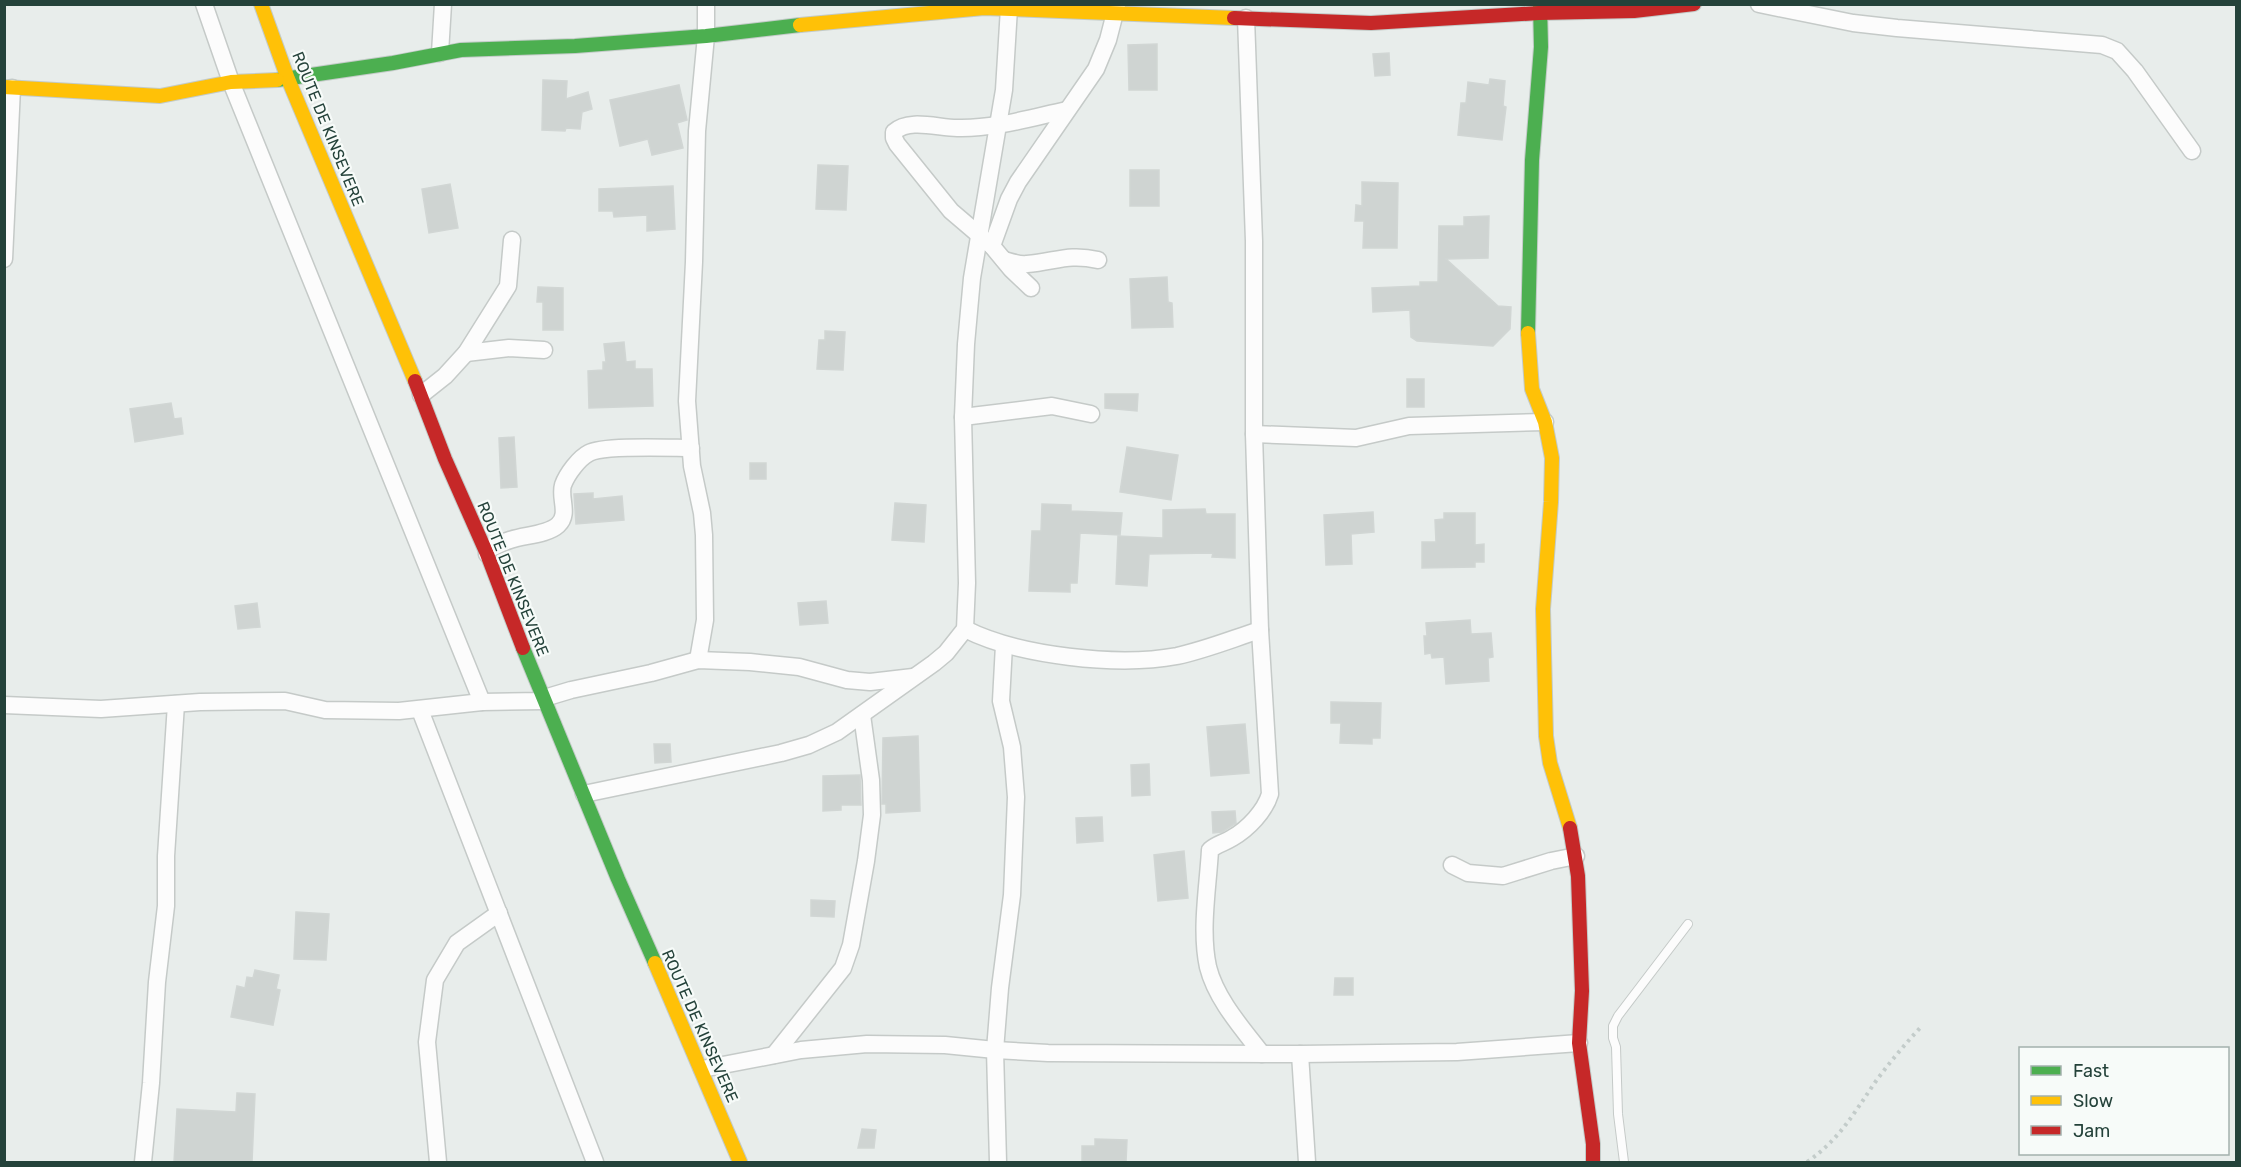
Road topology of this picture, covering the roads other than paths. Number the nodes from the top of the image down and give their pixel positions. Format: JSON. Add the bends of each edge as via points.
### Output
{"nodes":[{"id":1,"x":204,"y":4,"type":"edge"},
{"id":2,"x":261,"y":4,"type":"edge"},
{"id":3,"x":443,"y":4,"type":"edge"},
{"id":4,"x":706,"y":4,"type":"edge"},
{"id":5,"x":1695,"y":4,"type":"edge"},
{"id":6,"x":1759,"y":4,"type":"edge"},
{"id":7,"x":984,"y":6,"type":"edge"},
{"id":8,"x":1009,"y":8,"type":"junction"},
{"id":9,"x":1117,"y":8,"type":"edge"},
{"id":10,"x":1799,"y":8,"type":"edge"},
{"id":11,"x":1540,"y":9,"type":"edge"},
{"id":12,"x":1277,"y":12,"type":"edge"},
{"id":13,"x":1246,"y":18,"type":"junction"},
{"id":14,"x":706,"y":36,"type":"junction"},
{"id":15,"x":440,"y":53,"type":"junction"},
{"id":16,"x":288,"y":79,"type":"junction"},
{"id":17,"x":231,"y":82,"type":"junction"},
{"id":18,"x":8,"y":88,"type":"edge"},
{"id":19,"x":1067,"y":110,"type":"junction"},
{"id":20,"x":998,"y":125,"type":"junction"},
{"id":21,"x":2192,"y":151,"type":"dead end"},
{"id":22,"x":979,"y":235,"type":"junction"},
{"id":23,"x":512,"y":240,"type":"dead end"},
{"id":24,"x":992,"y":246,"type":"junction"},
{"id":25,"x":4,"y":259,"type":"edge"},
{"id":26,"x":1004,"y":260,"type":"junction"},
{"id":27,"x":1098,"y":260,"type":"dead end"},
{"id":28,"x":1032,"y":288,"type":"dead end"},
{"id":29,"x":544,"y":350,"type":"dead end"},
{"id":30,"x":466,"y":353,"type":"junction"},
{"id":31,"x":420,"y":394,"type":"junction"},
{"id":32,"x":1090,"y":414,"type":"dead end"},
{"id":33,"x":963,"y":417,"type":"junction"},
{"id":34,"x":1545,"y":422,"type":"junction"},
{"id":35,"x":1254,"y":434,"type":"junction"},
{"id":36,"x":691,"y":448,"type":"junction"},
{"id":37,"x":487,"y":554,"type":"junction"},
{"id":38,"x":965,"y":629,"type":"junction"},
{"id":39,"x":1260,"y":630,"type":"junction"},
{"id":40,"x":1004,"y":645,"type":"junction"},
{"id":41,"x":698,"y":660,"type":"junction"},
{"id":42,"x":917,"y":676,"type":"junction"},
{"id":43,"x":544,"y":701,"type":"junction"},
{"id":44,"x":482,"y":702,"type":"junction"},
{"id":45,"x":176,"y":704,"type":"junction"},
{"id":46,"x":4,"y":705,"type":"edge"},
{"id":47,"x":420,"y":710,"type":"junction"},
{"id":48,"x":862,"y":715,"type":"junction"},
{"id":49,"x":584,"y":794,"type":"junction"},
{"id":50,"x":1576,"y":856,"type":"junction"},
{"id":51,"x":1452,"y":865,"type":"dead end"},
{"id":52,"x":499,"y":913,"type":"junction"},
{"id":53,"x":1688,"y":924,"type":"dead end"},
{"id":54,"x":1579,"y":1043,"type":"junction"},
{"id":55,"x":995,"y":1050,"type":"junction"},
{"id":56,"x":1262,"y":1053,"type":"junction"},
{"id":57,"x":1300,"y":1054,"type":"junction"},
{"id":58,"x":774,"y":1055,"type":"junction"},
{"id":59,"x":702,"y":1069,"type":"junction"},
{"id":60,"x":143,"y":1162,"type":"edge"},
{"id":61,"x":438,"y":1162,"type":"edge"},
{"id":62,"x":595,"y":1162,"type":"edge"},
{"id":63,"x":740,"y":1162,"type":"edge"},
{"id":64,"x":998,"y":1162,"type":"edge"},
{"id":65,"x":1307,"y":1162,"type":"edge"},
{"id":66,"x":1593,"y":1162,"type":"edge"},
{"id":67,"x":1624,"y":1162,"type":"edge"}],
"edges":[{"from":1,"to":17,"type":"street"},
{"from":2,"to":16,"type":"street","name":"ROUTE DE KINSEVERE"},
{"from":3,"to":15,"type":"street"},
{"from":4,"to":14,"type":"street"},
{"from":5,"to":11,"type":"street","via":[[1634,11]]},
{"from":6,"to":10,"type":"street"},
{"from":7,"to":8,"type":"street"},
{"from":7,"to":14,"type":"street"},
{"from":8,"to":9,"type":"street"},
{"from":8,"to":20,"type":"street"},
{"from":9,"to":13,"type":"street"},
{"from":9,"to":19,"type":"street","via":[[1096,69]]},
{"from":10,"to":21,"type":"street","via":[[1853,23],[2102,45],[2116,51],[2134,71]]},
{"from":11,"to":12,"type":"street","via":[[1371,23]]},
{"from":11,"to":34,"type":"street","via":[[1528,340],[1532,389]]},
{"from":12,"to":13,"type":"street"},
{"from":13,"to":35,"type":"street","via":[[1254,241]]},
{"from":14,"to":15,"type":"street"},
{"from":14,"to":36,"type":"street","via":[[697,131],[687,375]]},
{"from":15,"to":16,"type":"street"},
{"from":16,"to":17,"type":"street"},
{"from":16,"to":31,"type":"street","name":"ROUTE DE KINSEVERE"},
{"from":17,"to":18,"type":"street","via":[[160,96]]},
{"from":17,"to":44,"type":"street"},
{"from":18,"to":25,"type":"street"},
{"from":19,"to":20,"type":"street"},
{"from":19,"to":24,"type":"street","via":[[1009,199]]},
{"from":20,"to":22,"type":"street"},
{"from":20,"to":22,"type":"street","via":[[908,125],[894,132],[897,144],[940,198]]},
{"from":22,"to":24,"type":"street"},
{"from":22,"to":33,"type":"street","via":[[966,344]]},
{"from":23,"to":30,"type":"street","via":[[508,286]]},
{"from":24,"to":26,"type":"street"},
{"from":26,"to":27,"type":"street","via":[[1026,264],[1082,256]]},
{"from":26,"to":28,"type":"street"},
{"from":29,"to":30,"type":"street","via":[[509,348]]},
{"from":30,"to":31,"type":"street"},
{"from":31,"to":37,"type":"street","name":"ROUTE DE KINSEVERE"},
{"from":32,"to":33,"type":"street","via":[[1052,406]]},
{"from":33,"to":38,"type":"street"},
{"from":34,"to":35,"type":"street","via":[[1409,426],[1356,438]]},
{"from":34,"to":50,"type":"street","via":[[1552,458],[1544,609],[1546,736]]},
{"from":35,"to":39,"type":"street"},
{"from":36,"to":37,"type":"street","via":[[590,452],[578,462],[562,487],[565,514],[559,524],[507,541],[489,549]]},
{"from":36,"to":41,"type":"street","via":[[704,535],[705,620]]},
{"from":37,"to":43,"type":"street","name":"ROUTE DE KINSEVERE"},
{"from":38,"to":40,"type":"street"},
{"from":38,"to":42,"type":"street","via":[[946,653]]},
{"from":39,"to":40,"type":"street","via":[[1204,650],[1140,659],[1053,655]]},
{"from":39,"to":56,"type":"street","via":[[1270,794],[1260,814],[1233,838],[1210,850],[1206,937],[1214,984]]},
{"from":40,"to":55,"type":"street","via":[[1001,701],[1012,747],[1016,797],[1012,895]]},
{"from":41,"to":42,"type":"street","via":[[799,667],[870,682]]},
{"from":41,"to":43,"type":"street","via":[[571,690]]},
{"from":42,"to":48,"type":"street"},
{"from":43,"to":44,"type":"street"},
{"from":43,"to":49,"type":"street","name":"ROUTE DE KINSEVERE"},
{"from":44,"to":47,"type":"street"},
{"from":45,"to":46,"type":"street","via":[[101,709]]},
{"from":45,"to":47,"type":"street","via":[[285,701],[325,710]]},
{"from":45,"to":60,"type":"street","via":[[166,906]]},
{"from":47,"to":52,"type":"street"},
{"from":48,"to":49,"type":"street","via":[[837,732],[782,753]]},
{"from":48,"to":58,"type":"street","via":[[872,815],[851,945],[843,968]]},
{"from":49,"to":59,"type":"street","name":"ROUTE DE KINSEVERE"},
{"from":50,"to":51,"type":"street","via":[[1503,876],[1468,873]]},
{"from":50,"to":54,"type":"street","via":[[1582,960]]},
{"from":52,"to":61,"type":"street","via":[[457,944],[435,980],[427,1042]]},
{"from":52,"to":62,"type":"street"},
{"from":53,"to":67,"type":"lane","via":[[1613,1026]]},
{"from":54,"to":57,"type":"street","via":[[1457,1052]]},
{"from":54,"to":66,"type":"street"},
{"from":55,"to":56,"type":"street"},
{"from":55,"to":58,"type":"street","via":[[879,1044]]},
{"from":55,"to":64,"type":"street"},
{"from":56,"to":57,"type":"street"},
{"from":57,"to":65,"type":"street"},
{"from":58,"to":59,"type":"street"},
{"from":59,"to":63,"type":"street","name":"ROUTE DE KINSEVERE"}]}
